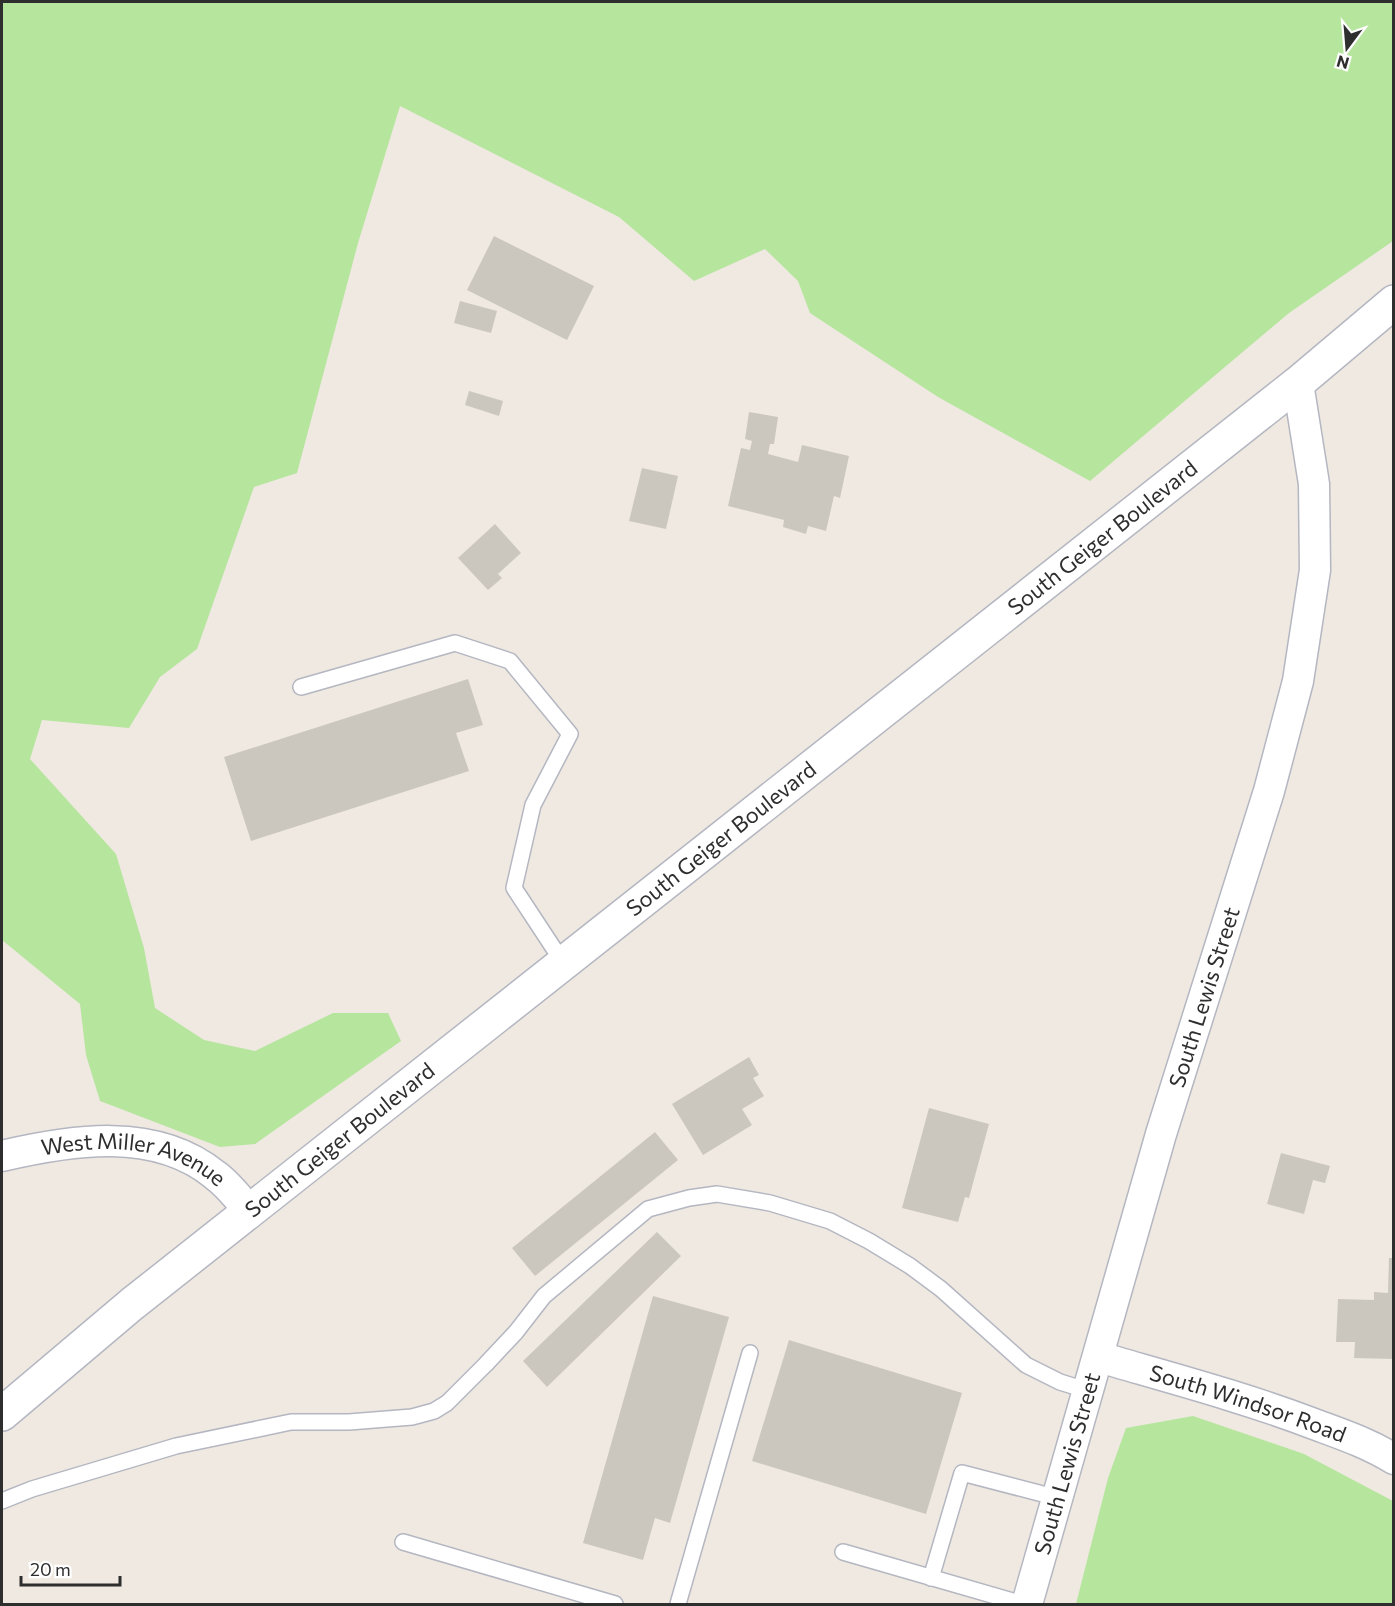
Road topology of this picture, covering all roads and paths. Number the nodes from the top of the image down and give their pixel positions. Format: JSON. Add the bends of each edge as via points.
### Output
{"nodes":[{"id":1,"x":1394,"y":302,"type":"edge"},
{"id":2,"x":1298,"y":384,"type":"junction"},
{"id":3,"x":301,"y":687,"type":"dead end"},
{"id":4,"x":564,"y":964,"type":"junction"},
{"id":5,"x":2,"y":1156,"type":"edge"},
{"id":6,"x":250,"y":1212,"type":"junction"},
{"id":7,"x":750,"y":1353,"type":"dead end"},
{"id":8,"x":1099,"y":1357,"type":"junction"},
{"id":9,"x":48,"y":1374,"type":"junction"},
{"id":10,"x":1089,"y":1391,"type":"junction"},
{"id":11,"x":2,"y":1403,"type":"edge"},
{"id":12,"x":2,"y":1414,"type":"edge"},
{"id":13,"x":1394,"y":1459,"type":"edge"},
{"id":14,"x":1058,"y":1498,"type":"junction"},
{"id":15,"x":2,"y":1501,"type":"edge"},
{"id":16,"x":403,"y":1542,"type":"dead end"},
{"id":17,"x":843,"y":1552,"type":"dead end"},
{"id":18,"x":931,"y":1578,"type":"junction"},
{"id":19,"x":615,"y":1605,"type":"edge"},
{"id":20,"x":678,"y":1605,"type":"edge"},
{"id":21,"x":1023,"y":1605,"type":"edge"},
{"id":22,"x":1027,"y":1605,"type":"edge"}],
"edges":[{"from":1,"to":2,"type":"street","name":"South Geiger Boulevard"},
{"from":2,"to":4,"type":"street","name":"South Geiger Boulevard"},
{"from":2,"to":8,"type":"street","name":"South Lewis Street","via":[[1314,484],[1315,570],[1298,681],[1269,790],[1161,1134]]},
{"from":3,"to":4,"type":"lane","via":[[455,643],[510,661],[570,734],[533,805],[514,888]]},
{"from":4,"to":6,"type":"street","name":"South Geiger Boulevard"},
{"from":5,"to":6,"type":"street","name":"West Miller Avenue","via":[[81,1143],[150,1145],[177,1152],[202,1165],[229,1187]]},
{"from":6,"to":9,"type":"street","name":"South Geiger Boulevard"},
{"from":7,"to":20,"type":"lane"},
{"from":8,"to":10,"type":"street","name":"South Lewis Street"},
{"from":8,"to":13,"type":"street","name":"South Windsor Road","via":[[1272,1408],[1374,1446]]},
{"from":9,"to":11,"type":"street"},
{"from":9,"to":12,"type":"street"},
{"from":10,"to":14,"type":"street","name":"South Lewis Street"},
{"from":10,"to":15,"type":"lane","via":[[1026,1365],[941,1289],[869,1241],[830,1221],[770,1203],[717,1194],[648,1209],[544,1296],[486,1364],[447,1403],[434,1410],[412,1418],[291,1422],[176,1446]]},
{"from":14,"to":18,"type":"lane","via":[[962,1473]]},
{"from":14,"to":22,"type":"street","name":"South Lewis Street"},
{"from":16,"to":19,"type":"lane"},
{"from":17,"to":18,"type":"lane"},
{"from":18,"to":21,"type":"lane"}]}
